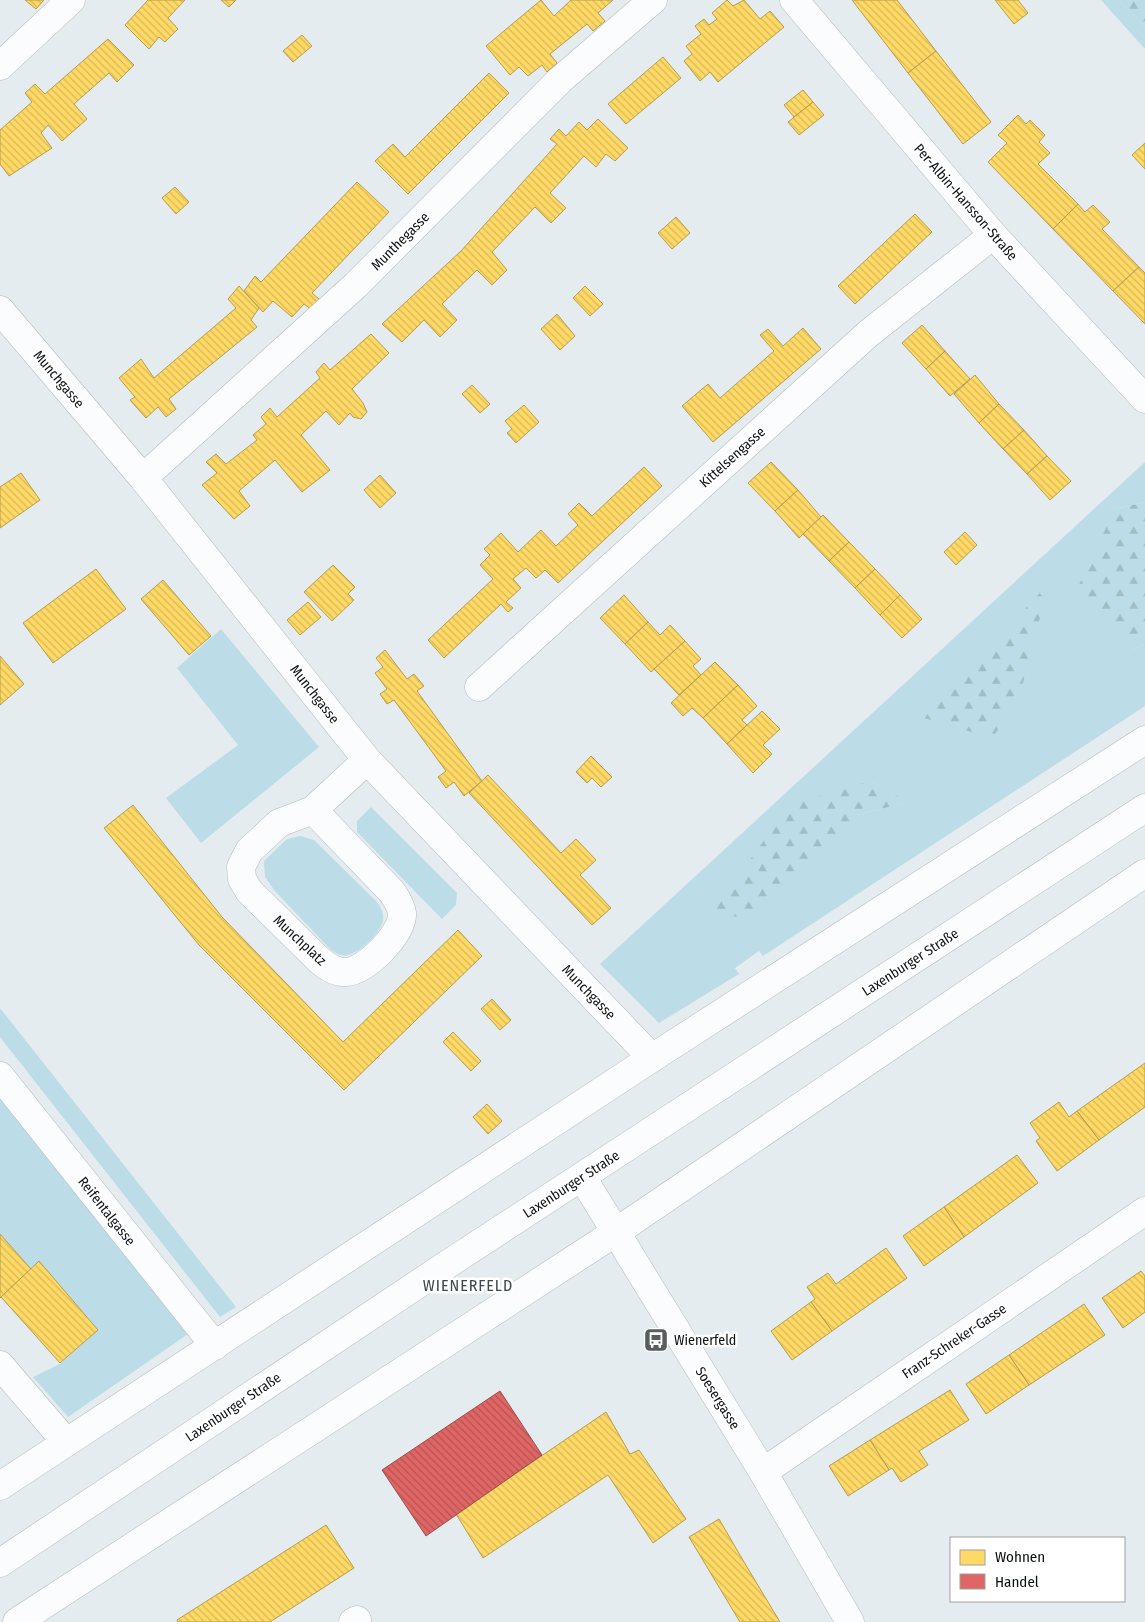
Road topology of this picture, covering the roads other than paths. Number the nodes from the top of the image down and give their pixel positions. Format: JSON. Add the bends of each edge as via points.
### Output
{"nodes":[{"id":1,"x":71,"y":0,"type":"edge"},
{"id":2,"x":653,"y":0,"type":"edge"},
{"id":3,"x":794,"y":0,"type":"edge"},
{"id":4,"x":0,"y":66,"type":"edge"},
{"id":5,"x":993,"y":235,"type":"junction"},
{"id":6,"x":0,"y":310,"type":"edge"},
{"id":7,"x":1145,"y":399,"type":"edge"},
{"id":8,"x":144,"y":478,"type":"junction"},
{"id":9,"x":479,"y":687,"type":"dead end"},
{"id":10,"x":1145,"y":740,"type":"edge"},
{"id":11,"x":367,"y":760,"type":"junction"},
{"id":12,"x":1145,"y":808,"type":"edge"},
{"id":13,"x":313,"y":810,"type":"junction"},
{"id":14,"x":1145,"y":873,"type":"edge"},
{"id":15,"x":652,"y":1058,"type":"junction"},
{"id":16,"x":0,"y":1076,"type":"edge"},
{"id":17,"x":582,"y":1178,"type":"junction"},
{"id":18,"x":1145,"y":1211,"type":"edge"},
{"id":19,"x":616,"y":1232,"type":"junction"},
{"id":20,"x":215,"y":1346,"type":"junction"},
{"id":21,"x":0,"y":1366,"type":"edge"},
{"id":22,"x":66,"y":1442,"type":"junction"},
{"id":23,"x":763,"y":1472,"type":"junction"},
{"id":24,"x":0,"y":1486,"type":"edge"},
{"id":25,"x":0,"y":1563,"type":"edge"},
{"id":26,"x":17,"y":1622,"type":"edge"},
{"id":27,"x":850,"y":1622,"type":"edge"}],
"edges":[{"from":1,"to":4,"type":"street"},
{"from":2,"to":8,"type":"street","name":"Munthegasse","via":[[560,80],[356,285]]},
{"from":3,"to":5,"type":"street","name":"Per-Albin-Hansson-Straße"},
{"from":5,"to":7,"type":"street","name":"Per-Albin-Hansson-Straße"},
{"from":5,"to":9,"type":"street","name":"Kittelsengasse","via":[[869,333]]},
{"from":6,"to":8,"type":"street","name":"Munchgasse"},
{"from":8,"to":11,"type":"street","name":"Munchgasse"},
{"from":10,"to":15,"type":"street"},
{"from":11,"to":13,"type":"street","name":"Munchplatz"},
{"from":11,"to":15,"type":"street","name":"Munchgasse"},
{"from":12,"to":17,"type":"street","name":"Laxenburger Straße"},
{"from":13,"to":13,"type":"street","name":"Munchplatz","via":[[279,823],[249,850],[241,867],[242,879],[249,892],[323,963],[344,973],[356,971],[395,935],[400,924],[400,908],[392,892]]},
{"from":14,"to":19,"type":"street"},
{"from":15,"to":20,"type":"street"},
{"from":16,"to":20,"type":"street","name":"Reifentalgasse"},
{"from":17,"to":19,"type":"street","name":"Soesergasse"},
{"from":17,"to":25,"type":"street","name":"Laxenburger Straße"},
{"from":18,"to":23,"type":"street","name":"Franz-Schreker-Gasse"},
{"from":19,"to":23,"type":"street","name":"Soesergasse"},
{"from":19,"to":26,"type":"street"},
{"from":20,"to":22,"type":"street"},
{"from":21,"to":22,"type":"street"},
{"from":22,"to":24,"type":"street"},
{"from":23,"to":27,"type":"street","name":"Soesergasse"}]}
